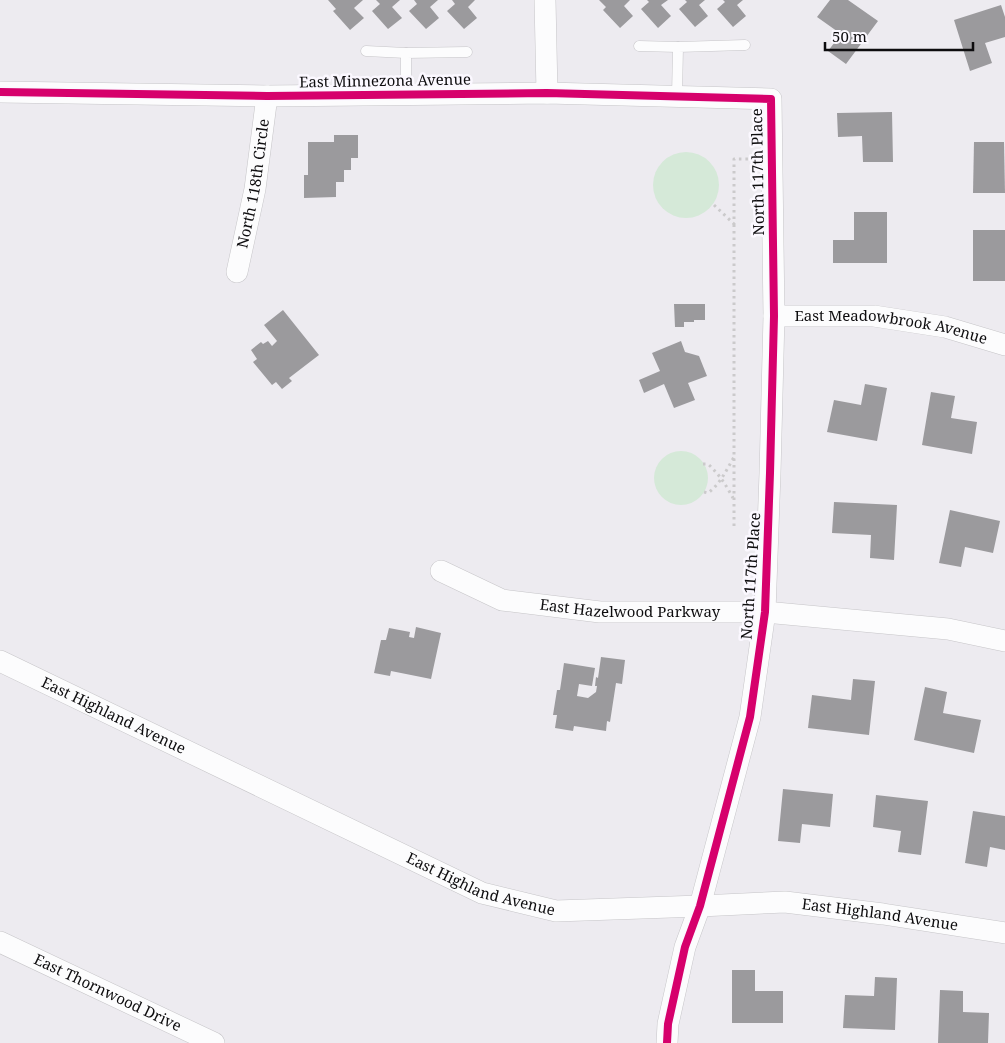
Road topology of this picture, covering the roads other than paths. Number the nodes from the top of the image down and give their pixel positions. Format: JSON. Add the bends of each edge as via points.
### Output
{"nodes":[{"id":1,"x":545,"y":0,"type":"edge"},
{"id":2,"x":745,"y":45,"type":"dead end"},
{"id":3,"x":639,"y":46,"type":"dead end"},
{"id":4,"x":678,"y":47,"type":"junction"},
{"id":5,"x":366,"y":51,"type":"dead end"},
{"id":6,"x":467,"y":52,"type":"dead end"},
{"id":7,"x":406,"y":53,"type":"junction"},
{"id":8,"x":0,"y":92,"type":"edge"},
{"id":9,"x":547,"y":93,"type":"junction"},
{"id":10,"x":406,"y":94,"type":"junction"},
{"id":11,"x":267,"y":96,"type":"junction"},
{"id":12,"x":677,"y":96,"type":"junction"},
{"id":13,"x":771,"y":98,"type":"joint"},
{"id":14,"x":237,"y":272,"type":"dead end"},
{"id":15,"x":774,"y":316,"type":"junction"},
{"id":16,"x":1005,"y":345,"type":"edge"},
{"id":17,"x":440,"y":571,"type":"dead end"},
{"id":18,"x":765,"y":612,"type":"junction"},
{"id":19,"x":1005,"y":642,"type":"edge"},
{"id":20,"x":0,"y":661,"type":"edge"},
{"id":21,"x":700,"y":906,"type":"junction"},
{"id":22,"x":1005,"y":933,"type":"edge"},
{"id":23,"x":0,"y":942,"type":"edge"},
{"id":24,"x":214,"y":1043,"type":"edge"},
{"id":25,"x":667,"y":1043,"type":"edge"}],
"edges":[{"from":1,"to":9,"type":"street"},
{"from":2,"to":4,"type":"lane"},
{"from":3,"to":4,"type":"lane"},
{"from":4,"to":12,"type":"lane"},
{"from":5,"to":7,"type":"lane"},
{"from":6,"to":7,"type":"lane"},
{"from":7,"to":10,"type":"lane"},
{"from":8,"to":11,"type":"street","name":"East Minnezona Avenue"},
{"from":9,"to":10,"type":"street","name":"East Minnezona Avenue"},
{"from":9,"to":12,"type":"street","name":"East Minnezona Avenue"},
{"from":10,"to":11,"type":"street","name":"East Minnezona Avenue"},
{"from":11,"to":14,"type":"street","name":"North 118th Circle","via":[[255,189]]},
{"from":12,"to":13,"type":"street","name":"East Minnezona Avenue"},
{"from":13,"to":15,"type":"street","name":"North 117th Place"},
{"from":15,"to":16,"type":"street","name":"East Meadowbrook Avenue","via":[[874,316],[944,327]]},
{"from":15,"to":18,"type":"street","name":"North 117th Place"},
{"from":17,"to":18,"type":"street","name":"East Hazelwood Parkway","via":[[502,600],[600,612]]},
{"from":18,"to":19,"type":"street","name":"East Hazelwood Parkway","via":[[948,629]]},
{"from":18,"to":21,"type":"street","name":"North 117th Place","via":[[750,717]]},
{"from":20,"to":21,"type":"street","name":"East Highland Avenue","via":[[482,893],[556,911]]},
{"from":21,"to":22,"type":"street","name":"East Highland Avenue","via":[[785,902]]},
{"from":21,"to":25,"type":"street","name":"North 117th Place","via":[[685,947],[668,1024]]},
{"from":23,"to":24,"type":"street","name":"East Thornwood Drive"}]}
